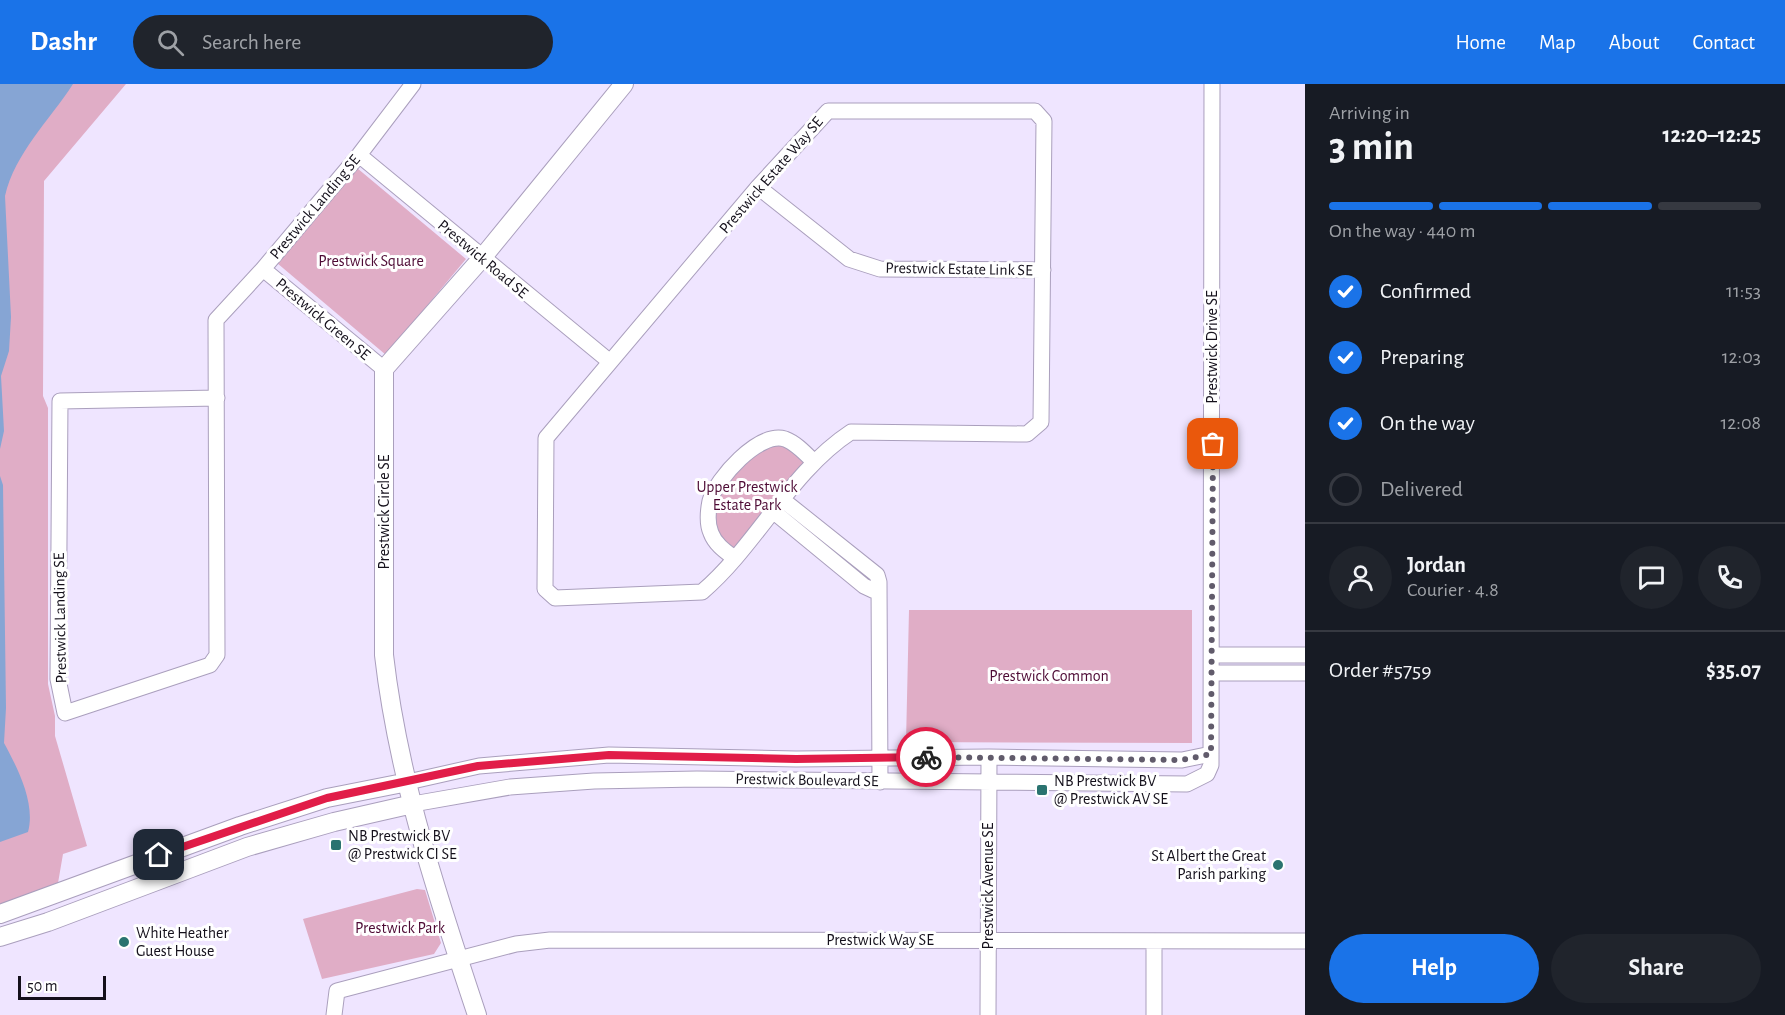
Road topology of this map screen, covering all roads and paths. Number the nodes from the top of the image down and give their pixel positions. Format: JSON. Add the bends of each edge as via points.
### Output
{"nodes":[{"id":1,"x":413,"y":84,"type":"edge"},
{"id":2,"x":624,"y":84,"type":"edge"},
{"id":3,"x":1212,"y":84,"type":"edge"},
{"id":4,"x":359,"y":155,"type":"junction"},
{"id":5,"x":758,"y":187,"type":"junction"},
{"id":6,"x":482,"y":258,"type":"junction"},
{"id":7,"x":263,"y":269,"type":"junction"},
{"id":8,"x":1043,"y":270,"type":"junction"},
{"id":9,"x":609,"y":361,"type":"junction"},
{"id":10,"x":384,"y":369,"type":"junction"},
{"id":11,"x":217,"y":398,"type":"junction"},
{"id":12,"x":814,"y":462,"type":"junction"},
{"id":13,"x":779,"y":506,"type":"junction"},
{"id":14,"x":733,"y":557,"type":"junction"},
{"id":15,"x":1213,"y":655,"type":"junction"},
{"id":16,"x":1305,"y":655,"type":"edge"},
{"id":17,"x":1213,"y":673,"type":"junction"},
{"id":18,"x":1305,"y":673,"type":"edge"},
{"id":19,"x":1211,"y":754,"type":"junction"},
{"id":20,"x":989,"y":757,"type":"junction"},
{"id":21,"x":879,"y":758,"type":"junction"},
{"id":22,"x":408,"y":782,"type":"junction"},
{"id":23,"x":880,"y":782,"type":"junction"},
{"id":24,"x":989,"y":783,"type":"junction"},
{"id":25,"x":414,"y":804,"type":"junction"},
{"id":26,"x":0,"y":914,"type":"edge"},
{"id":27,"x":0,"y":937,"type":"edge"},
{"id":28,"x":1305,"y":941,"type":"edge"},
{"id":29,"x":988,"y":942,"type":"junction"},
{"id":30,"x":1154,"y":942,"type":"junction"},
{"id":31,"x":458,"y":958,"type":"junction"},
{"id":32,"x":334,"y":1015,"type":"edge"},
{"id":33,"x":477,"y":1015,"type":"edge"},
{"id":34,"x":988,"y":1015,"type":"edge"},
{"id":35,"x":1154,"y":1015,"type":"edge"}],
"edges":[{"from":1,"to":4,"type":"street","name":"Prestwick Landing SE"},
{"from":2,"to":6,"type":"street"},
{"from":3,"to":15,"type":"street","name":"Prestwick Drive SE"},
{"from":4,"to":6,"type":"street","name":"Prestwick Road SE"},
{"from":4,"to":7,"type":"street","name":"Prestwick Landing SE"},
{"from":5,"to":8,"type":"street","name":"Prestwick Estate Link SE","via":[[849,259],[880,269]]},
{"from":5,"to":8,"type":"street","name":"Prestwick Estate Way SE","via":[[828,111],[1035,111],[1044,121]]},
{"from":5,"to":9,"type":"street","name":"Prestwick Estate Way SE"},
{"from":6,"to":9,"type":"street","name":"Prestwick Road SE"},
{"from":6,"to":10,"type":"street"},
{"from":7,"to":10,"type":"street","name":"Prestwick Green SE"},
{"from":7,"to":11,"type":"street","name":"Prestwick Landing SE","via":[[216,320]]},
{"from":8,"to":12,"type":"street","name":"Prestwick Estate Way SE","via":[[1041,422],[1027,434],[851,432]]},
{"from":9,"to":14,"type":"street","name":"Prestwick Estate Way SE","via":[[546,438],[545,589],[555,598],[702,592]]},
{"from":10,"to":22,"type":"street","name":"Prestwick Circle SE","via":[[384,655],[389,702]]},
{"from":11,"to":11,"type":"street","name":"Prestwick Landing SE","via":[[60,401],[58,679],[65,713],[210,665],[217,655]]},
{"from":12,"to":13,"type":"street","name":"Prestwick Estate Way SE"},
{"from":12,"to":14,"type":"street","via":[[784,438],[772,439],[750,449],[723,477],[711,499],[708,518],[711,534]]},
{"from":13,"to":14,"type":"street","name":"Prestwick Estate Way SE"},
{"from":13,"to":21,"type":"street","via":[[864,586],[879,592]]},
{"from":15,"to":16,"type":"street"},
{"from":15,"to":17,"type":"street","name":"Prestwick Drive SE"},
{"from":17,"to":18,"type":"street"},
{"from":17,"to":19,"type":"street","name":"Prestwick Drive SE"},
{"from":19,"to":20,"type":"street","name":"Prestwick Boulevard SE","via":[[1182,760]]},
{"from":19,"to":24,"type":"street","name":"Prestwick Boulevard SE","via":[[1207,774],[1187,784]]},
{"from":20,"to":21,"type":"street","name":"Prestwick Boulevard SE"},
{"from":20,"to":24,"type":"street","name":"Prestwick Avenue SE"},
{"from":21,"to":22,"type":"street","name":"Prestwick Boulevard SE","via":[[609,755],[478,766]]},
{"from":21,"to":23,"type":"street"},
{"from":22,"to":25,"type":"street","name":"Prestwick Circle SE"},
{"from":22,"to":26,"type":"street","name":"Prestwick Boulevard SE","via":[[327,798],[240,826]]},
{"from":23,"to":24,"type":"street","name":"Prestwick Boulevard SE"},
{"from":23,"to":25,"type":"street","name":"Prestwick Boulevard SE","via":[[697,778],[594,781],[510,787]]},
{"from":24,"to":29,"type":"street","name":"Prestwick Avenue SE"},
{"from":25,"to":27,"type":"street","name":"Prestwick Boulevard SE","via":[[247,847]]},
{"from":25,"to":31,"type":"street","name":"Prestwick Circle SE"},
{"from":28,"to":30,"type":"street","name":"Prestwick Way SE"},
{"from":29,"to":30,"type":"street","name":"Prestwick Way SE"},
{"from":29,"to":31,"type":"street","name":"Prestwick Way SE","via":[[550,940]]},
{"from":29,"to":34,"type":"street","name":"Prestwick Avenue SE"},
{"from":30,"to":35,"type":"street"},
{"from":31,"to":32,"type":"street","name":"Prestwick Way SE","via":[[337,991]]},
{"from":31,"to":33,"type":"street","name":"Prestwick Circle SE"}]}
